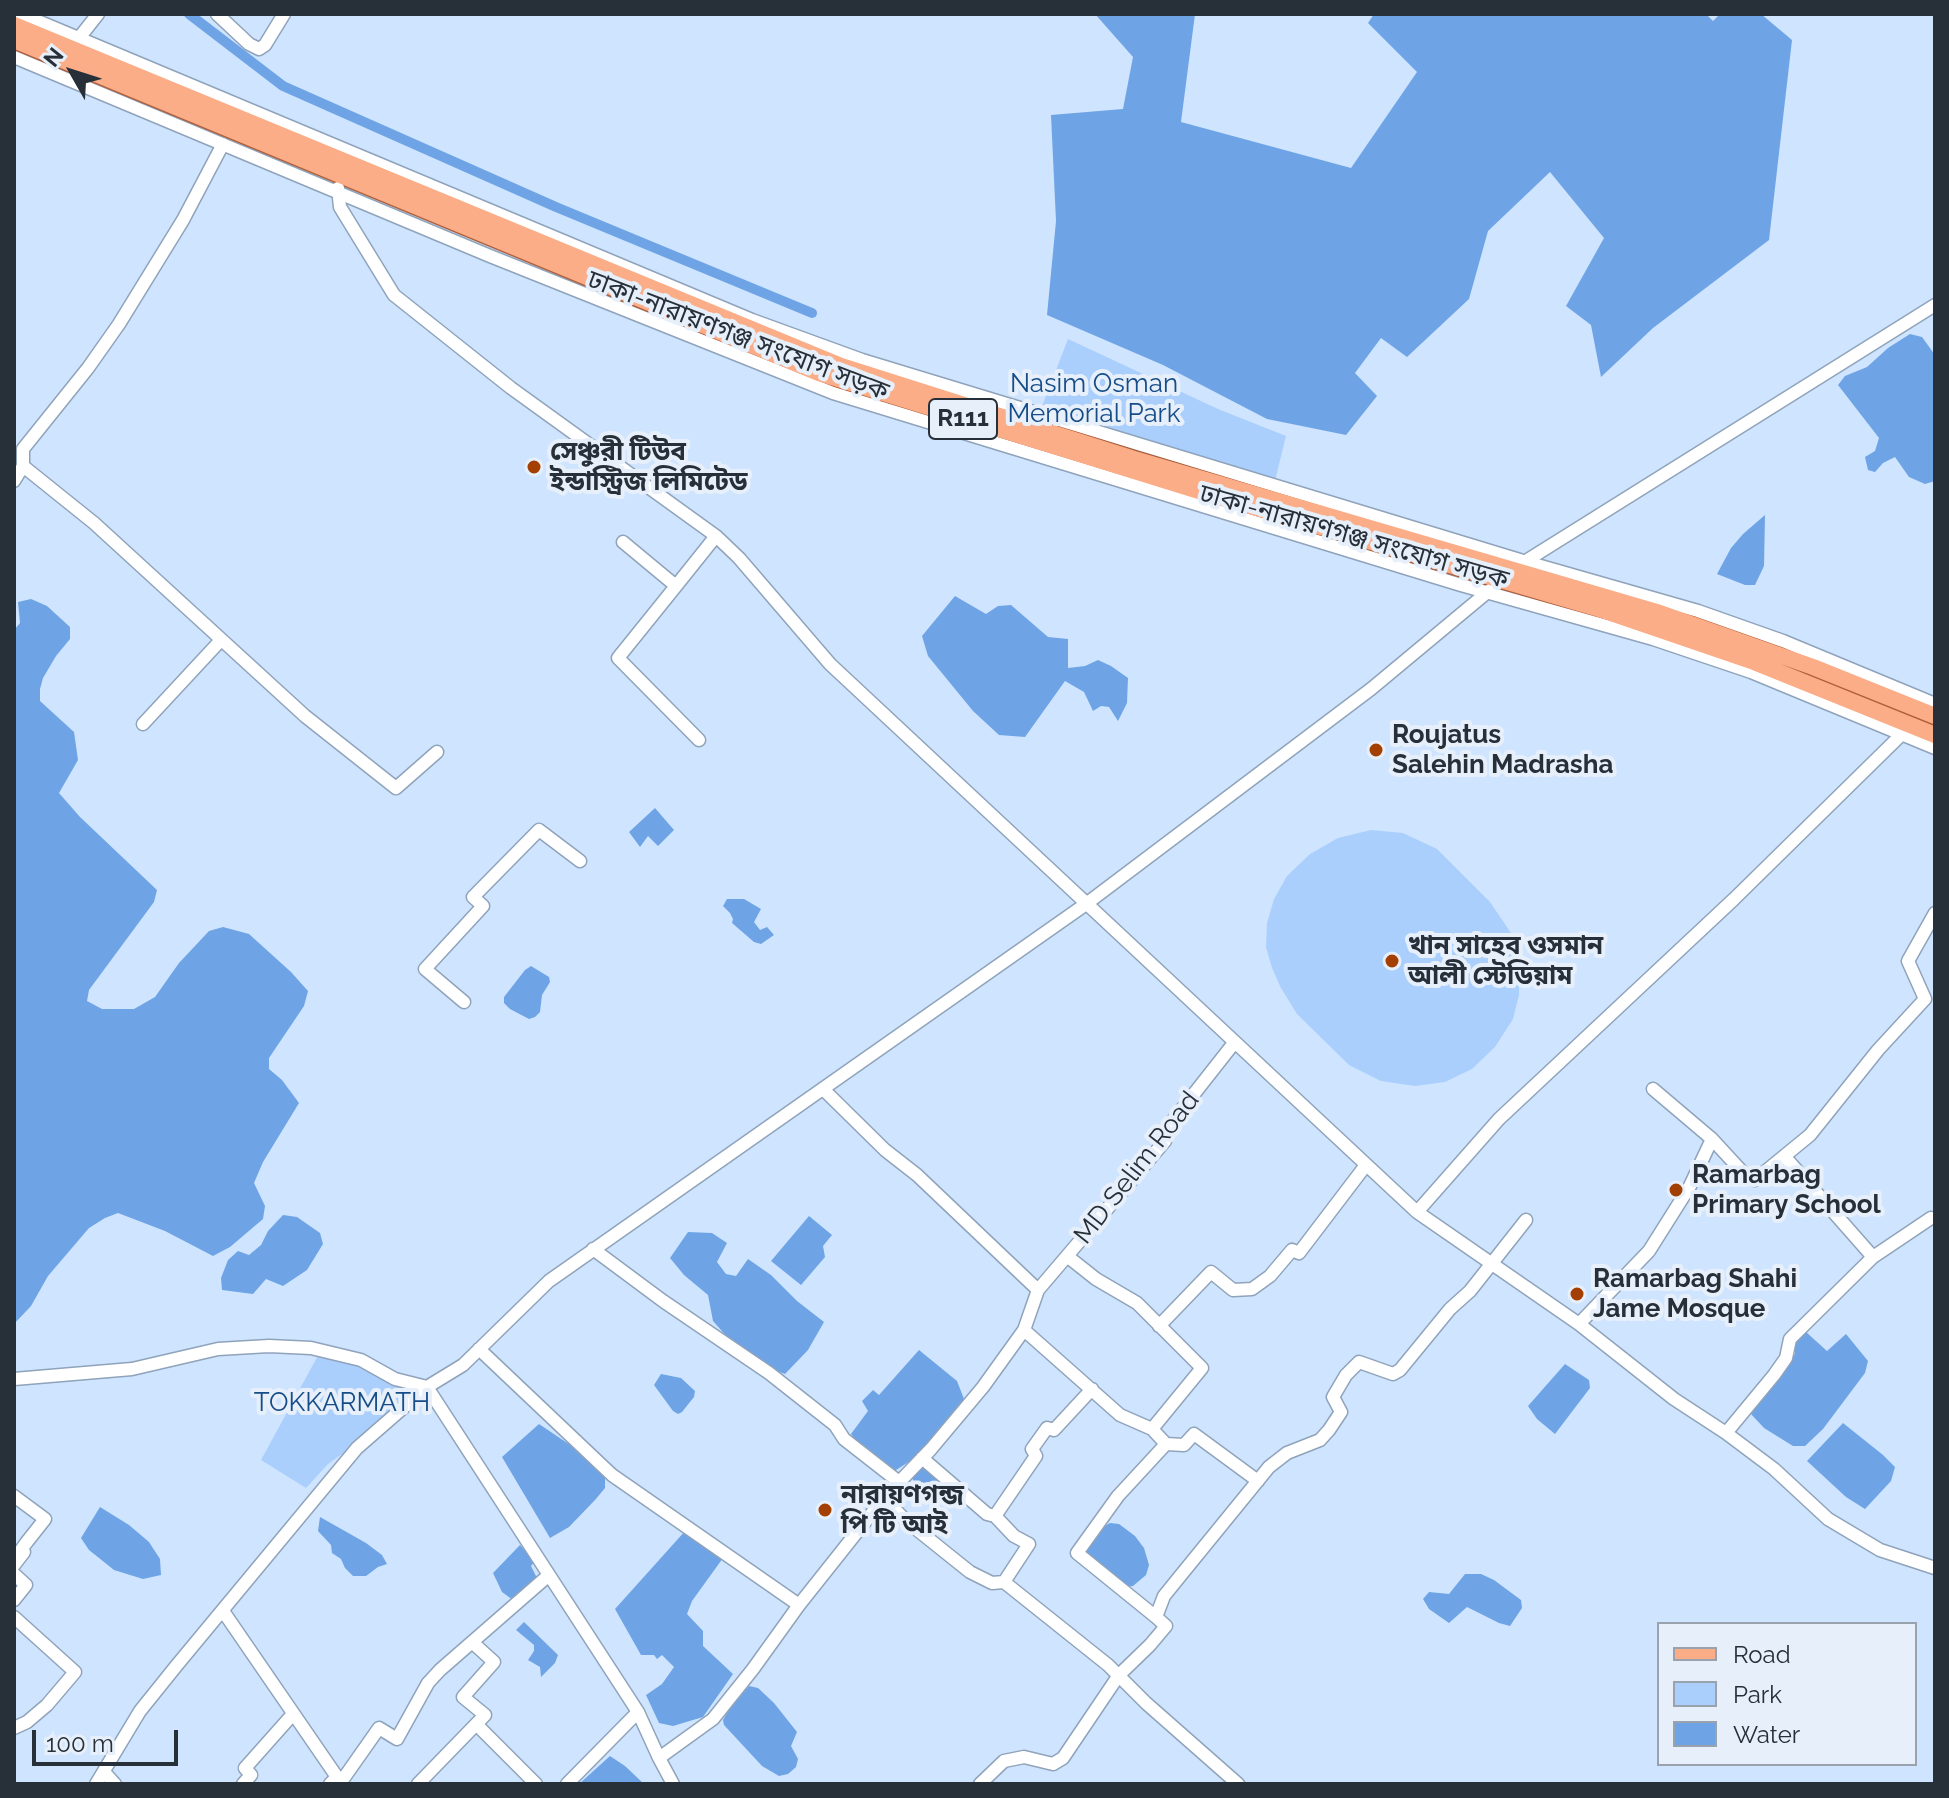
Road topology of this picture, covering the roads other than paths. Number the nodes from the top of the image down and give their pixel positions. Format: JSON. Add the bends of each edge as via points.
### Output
{"nodes":[{"id":1,"x":21,"y":14,"type":"edge"},
{"id":2,"x":98,"y":14,"type":"edge"},
{"id":3,"x":217,"y":14,"type":"edge"},
{"id":4,"x":284,"y":14,"type":"edge"},
{"id":5,"x":14,"y":25,"type":"edge"},
{"id":6,"x":79,"y":38,"type":"junction"},
{"id":7,"x":14,"y":40,"type":"edge"},
{"id":8,"x":14,"y":57,"type":"edge"},
{"id":9,"x":223,"y":144,"type":"junction"},
{"id":10,"x":344,"y":175,"type":"junction"},
{"id":11,"x":337,"y":192,"type":"junction"},
{"id":12,"x":1935,"y":305,"type":"edge"},
{"id":13,"x":18,"y":447,"type":"edge"},
{"id":14,"x":23,"y":466,"type":"junction"},
{"id":15,"x":14,"y":481,"type":"edge"},
{"id":16,"x":716,"y":536,"type":"junction"},
{"id":17,"x":623,"y":542,"type":"dead end"},
{"id":18,"x":1520,"y":565,"type":"junction"},
{"id":19,"x":1501,"y":580,"type":"junction"},
{"id":20,"x":676,"y":586,"type":"junction"},
{"id":21,"x":1487,"y":593,"type":"junction"},
{"id":22,"x":221,"y":640,"type":"junction"},
{"id":23,"x":1935,"y":704,"type":"edge"},
{"id":24,"x":1935,"y":716,"type":"edge"},
{"id":25,"x":143,"y":724,"type":"dead end"},
{"id":26,"x":1902,"y":734,"type":"junction"},
{"id":27,"x":1935,"y":735,"type":"edge"},
{"id":28,"x":699,"y":740,"type":"dead end"},
{"id":29,"x":1935,"y":748,"type":"edge"},
{"id":30,"x":437,"y":752,"type":"dead end"},
{"id":31,"x":580,"y":861,"type":"dead end"},
{"id":32,"x":1086,"y":904,"type":"junction"},
{"id":33,"x":1935,"y":913,"type":"edge"},
{"id":34,"x":464,"y":1002,"type":"dead end"},
{"id":35,"x":1234,"y":1043,"type":"junction"},
{"id":36,"x":823,"y":1089,"type":"junction"},
{"id":37,"x":1653,"y":1089,"type":"dead end"},
{"id":38,"x":1712,"y":1139,"type":"junction"},
{"id":39,"x":1785,"y":1157,"type":"junction"},
{"id":40,"x":1366,"y":1165,"type":"junction"},
{"id":41,"x":1417,"y":1212,"type":"junction"},
{"id":42,"x":1931,"y":1218,"type":"dead end"},
{"id":43,"x":1526,"y":1220,"type":"dead end"},
{"id":44,"x":593,"y":1249,"type":"junction"},
{"id":45,"x":1067,"y":1256,"type":"junction"},
{"id":46,"x":1873,"y":1257,"type":"junction"},
{"id":47,"x":1493,"y":1264,"type":"junction"},
{"id":48,"x":1038,"y":1290,"type":"junction"},
{"id":49,"x":1579,"y":1324,"type":"junction"},
{"id":50,"x":1159,"y":1326,"type":"junction"},
{"id":51,"x":1024,"y":1330,"type":"junction"},
{"id":52,"x":479,"y":1349,"type":"junction"},
{"id":53,"x":14,"y":1379,"type":"edge"},
{"id":54,"x":427,"y":1387,"type":"junction"},
{"id":55,"x":1092,"y":1389,"type":"junction"},
{"id":56,"x":1152,"y":1429,"type":"junction"},
{"id":57,"x":1726,"y":1433,"type":"junction"},
{"id":58,"x":1166,"y":1444,"type":"junction"},
{"id":59,"x":922,"y":1458,"type":"junction"},
{"id":60,"x":1258,"y":1481,"type":"junction"},
{"id":61,"x":899,"y":1482,"type":"junction"},
{"id":62,"x":14,"y":1496,"type":"edge"},
{"id":63,"x":884,"y":1498,"type":"junction"},
{"id":64,"x":995,"y":1516,"type":"junction"},
{"id":65,"x":14,"y":1566,"type":"edge"},
{"id":66,"x":1935,"y":1568,"type":"edge"},
{"id":67,"x":14,"y":1574,"type":"edge"},
{"id":68,"x":549,"y":1575,"type":"junction"},
{"id":69,"x":1004,"y":1582,"type":"junction"},
{"id":70,"x":14,"y":1600,"type":"edge"},
{"id":71,"x":799,"y":1605,"type":"junction"},
{"id":72,"x":223,"y":1611,"type":"junction"},
{"id":73,"x":14,"y":1617,"type":"edge"},
{"id":74,"x":1156,"y":1617,"type":"junction"},
{"id":75,"x":473,"y":1643,"type":"junction"},
{"id":76,"x":1119,"y":1675,"type":"junction"},
{"id":77,"x":638,"y":1712,"type":"junction"},
{"id":78,"x":293,"y":1714,"type":"junction"},
{"id":79,"x":476,"y":1724,"type":"junction"},
{"id":80,"x":14,"y":1728,"type":"edge"},
{"id":81,"x":659,"y":1758,"type":"junction"},
{"id":82,"x":104,"y":1772,"type":"junction"},
{"id":83,"x":334,"y":1780,"type":"edge"},
{"id":84,"x":96,"y":1784,"type":"edge"},
{"id":85,"x":115,"y":1784,"type":"edge"},
{"id":86,"x":243,"y":1784,"type":"edge"},
{"id":87,"x":418,"y":1784,"type":"edge"},
{"id":88,"x":536,"y":1784,"type":"edge"},
{"id":89,"x":567,"y":1784,"type":"edge"},
{"id":90,"x":673,"y":1784,"type":"edge"},
{"id":91,"x":980,"y":1784,"type":"edge"},
{"id":92,"x":1238,"y":1784,"type":"edge"}],
"edges":[{"from":1,"to":6,"type":"street"},
{"from":2,"to":6,"type":"street"},
{"from":3,"to":4,"type":"street","via":[[259,49]]},
{"from":5,"to":18,"type":"main road","name":"ঢাকা-নারায়ণগঞ্জ সংযোগ সড়ক","number":"R111","via":[[850,370],[1134,459]]},
{"from":6,"to":18,"type":"street","via":[[752,320],[862,360]]},
{"from":7,"to":10,"type":"main road","name":"ঢাকা-নারায়ণগঞ্জ সংযোগ সড়ক","number":"R111"},
{"from":8,"to":9,"type":"street"},
{"from":9,"to":11,"type":"street"},
{"from":9,"to":13,"type":"street","via":[[119,324]]},
{"from":10,"to":11,"type":"street"},
{"from":10,"to":19,"type":"main road","name":"ঢাকা-নারায়ণগঞ্জ সংযোগ সড়ক","number":"R111","via":[[819,373]]},
{"from":11,"to":16,"type":"street","via":[[340,207],[394,295],[511,388]]},
{"from":11,"to":21,"type":"street","via":[[833,393]]},
{"from":12,"to":18,"type":"street"},
{"from":13,"to":14,"type":"street"},
{"from":14,"to":15,"type":"street"},
{"from":14,"to":22,"type":"street","via":[[94,523]]},
{"from":16,"to":20,"type":"street"},
{"from":16,"to":32,"type":"street","via":[[830,664]]},
{"from":17,"to":20,"type":"street"},
{"from":18,"to":23,"type":"street","via":[[1698,611]]},
{"from":18,"to":24,"type":"main road","name":"ঢাকা-নারায়ণগঞ্জ সংযোগ সড়ক","number":"R111","via":[[1813,667]]},
{"from":19,"to":21,"type":"street"},
{"from":19,"to":27,"type":"main road","name":"ঢাকা-নারায়ণগঞ্জ সংযোগ সড়ক","number":"R111","via":[[1754,662]]},
{"from":20,"to":28,"type":"street","via":[[618,658]]},
{"from":21,"to":26,"type":"street","via":[[1751,672]]},
{"from":21,"to":32,"type":"street","via":[[1371,689]]},
{"from":22,"to":25,"type":"street"},
{"from":22,"to":30,"type":"street","via":[[396,788]]},
{"from":26,"to":29,"type":"street"},
{"from":26,"to":41,"type":"street","via":[[1499,1119]]},
{"from":31,"to":34,"type":"street","via":[[539,830],[473,897],[483,906],[425,969]]},
{"from":32,"to":35,"type":"street"},
{"from":32,"to":36,"type":"street"},
{"from":33,"to":39,"type":"street","via":[[1908,961],[1925,999],[1810,1135]]},
{"from":35,"to":40,"type":"street"},
{"from":35,"to":45,"type":"street","name":"MD Selim Road","via":[[1164,1132],[1165,1141]]},
{"from":36,"to":44,"type":"street"},
{"from":36,"to":48,"type":"street"},
{"from":37,"to":38,"type":"street"},
{"from":38,"to":39,"type":"street","via":[[1751,1180]]},
{"from":38,"to":49,"type":"street","via":[[1649,1251]]},
{"from":39,"to":46,"type":"street"},
{"from":40,"to":41,"type":"street"},
{"from":40,"to":50,"type":"street","via":[[1299,1253],[1292,1250],[1270,1276],[1252,1289],[1233,1290],[1211,1272]]},
{"from":41,"to":47,"type":"street"},
{"from":42,"to":46,"type":"street"},
{"from":43,"to":47,"type":"street"},
{"from":44,"to":52,"type":"street","via":[[549,1281]]},
{"from":44,"to":61,"type":"street","via":[[769,1373]]},
{"from":45,"to":48,"type":"street","name":"MD Selim Road"},
{"from":45,"to":50,"type":"street","via":[[1137,1303]]},
{"from":46,"to":57,"type":"street","via":[[1790,1339],[1786,1358]]},
{"from":47,"to":49,"type":"street"},
{"from":47,"to":60,"type":"street","via":[[1400,1370],[1393,1374],[1359,1362],[1333,1397],[1341,1412],[1320,1440],[1287,1453]]},
{"from":48,"to":51,"type":"street"},
{"from":49,"to":57,"type":"street"},
{"from":50,"to":56,"type":"street","via":[[1202,1368]]},
{"from":51,"to":55,"type":"street"},
{"from":51,"to":59,"type":"street"},
{"from":52,"to":54,"type":"street"},
{"from":52,"to":71,"type":"street","via":[[612,1475]]},
{"from":53,"to":54,"type":"street","via":[[132,1369],[218,1349],[269,1346],[311,1348],[361,1360],[395,1379]]},
{"from":54,"to":68,"type":"street"},
{"from":54,"to":72,"type":"street","via":[[357,1448]]},
{"from":55,"to":56,"type":"street","via":[[1120,1415]]},
{"from":55,"to":64,"type":"street","via":[[1054,1430],[1047,1428],[1039,1438],[1032,1449],[1036,1456]]},
{"from":56,"to":58,"type":"street"},
{"from":57,"to":66,"type":"street","via":[[1828,1519],[1880,1550]]},
{"from":58,"to":60,"type":"street","via":[[1184,1445],[1194,1434]]},
{"from":58,"to":74,"type":"street","via":[[1118,1496],[1077,1553]]},
{"from":59,"to":61,"type":"street"},
{"from":59,"to":64,"type":"street"},
{"from":60,"to":74,"type":"street","via":[[1164,1596]]},
{"from":61,"to":63,"type":"street"},
{"from":62,"to":65,"type":"street","via":[[45,1519]]},
{"from":63,"to":69,"type":"street","via":[[970,1572],[992,1583]]},
{"from":63,"to":71,"type":"street"},
{"from":64,"to":69,"type":"street","via":[[1029,1544]]},
{"from":65,"to":67,"type":"street"},
{"from":67,"to":70,"type":"street","via":[[26,1585]]},
{"from":68,"to":75,"type":"street"},
{"from":68,"to":77,"type":"street"},
{"from":69,"to":76,"type":"street"},
{"from":71,"to":81,"type":"street","via":[[713,1719]]},
{"from":72,"to":78,"type":"street"},
{"from":72,"to":82,"type":"street","via":[[140,1711]]},
{"from":73,"to":80,"type":"street","via":[[75,1672],[47,1705]]},
{"from":74,"to":76,"type":"street","via":[[1166,1626]]},
{"from":75,"to":79,"type":"street","via":[[494,1662],[463,1697],[485,1715]]},
{"from":75,"to":83,"type":"street","via":[[428,1683],[397,1739],[379,1728],[341,1782]]},
{"from":76,"to":91,"type":"street","via":[[1063,1758],[1053,1764],[1024,1757],[1004,1761]]},
{"from":76,"to":92,"type":"street"},
{"from":77,"to":81,"type":"street"},
{"from":77,"to":89,"type":"street"},
{"from":78,"to":83,"type":"street"},
{"from":78,"to":86,"type":"street","via":[[245,1768],[251,1775]]},
{"from":79,"to":87,"type":"street"},
{"from":79,"to":88,"type":"street"},
{"from":81,"to":90,"type":"street"},
{"from":82,"to":84,"type":"street"},
{"from":82,"to":85,"type":"street"}]}
